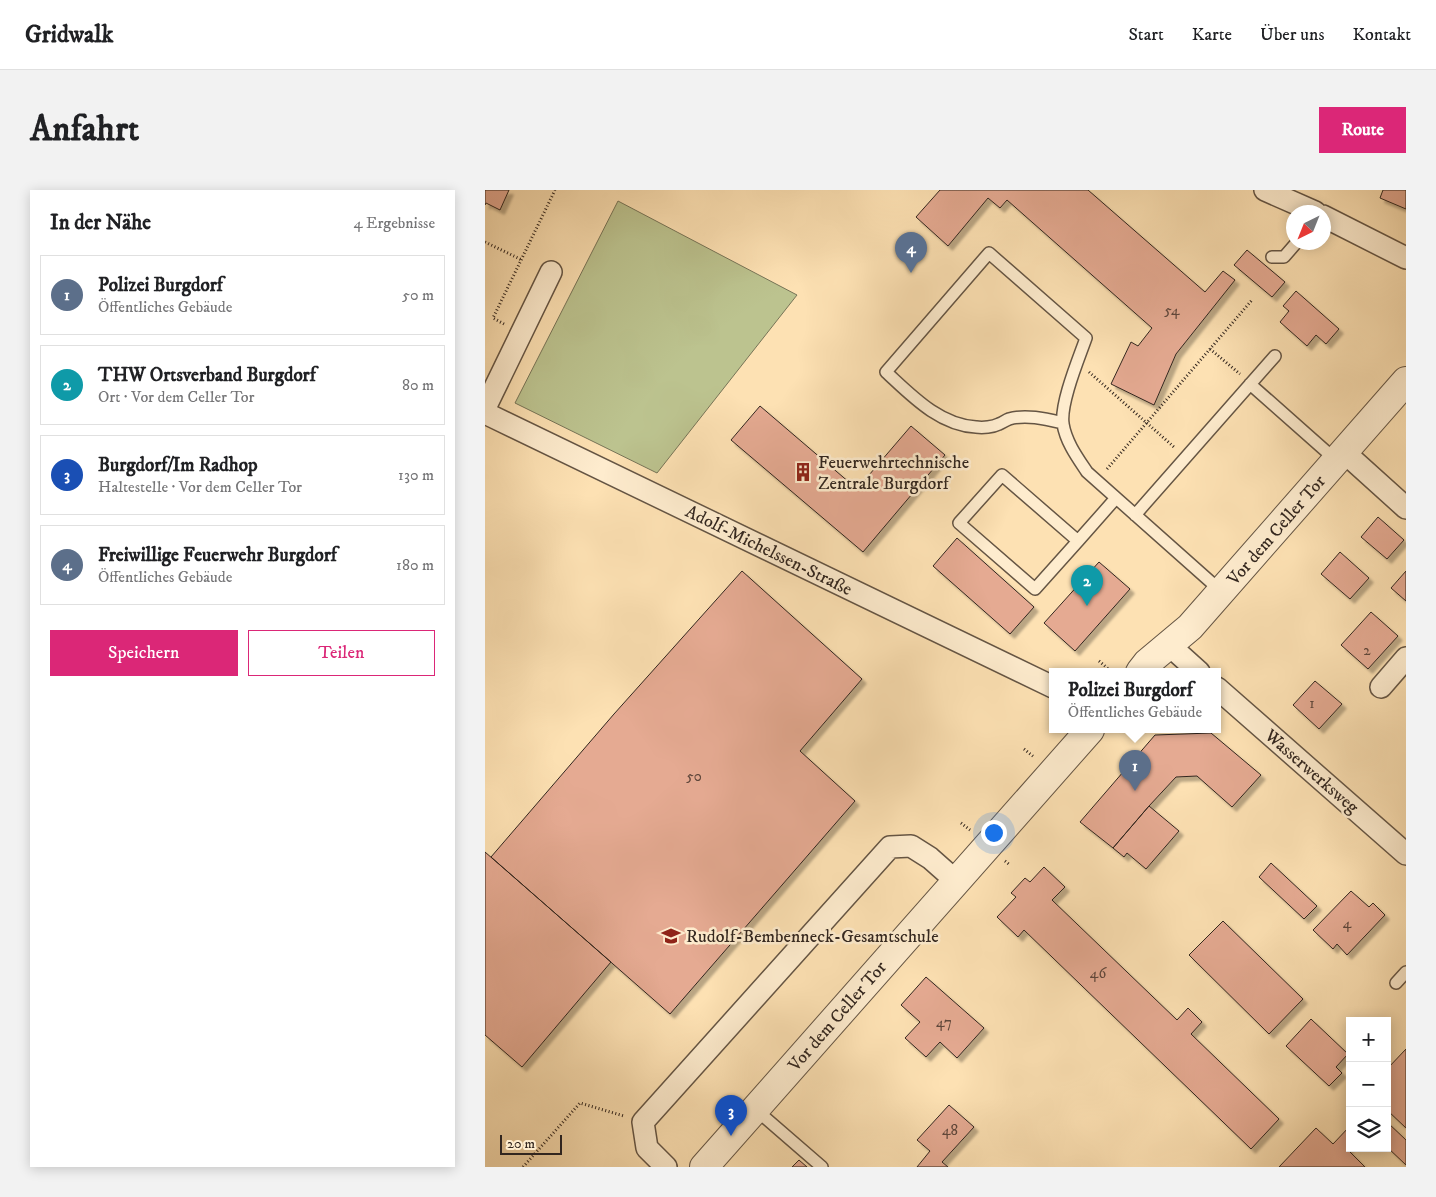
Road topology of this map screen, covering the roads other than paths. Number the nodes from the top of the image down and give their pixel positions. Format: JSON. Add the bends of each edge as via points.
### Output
{"nodes":[{"id":1,"x":1265,"y":190,"type":"edge"},
{"id":2,"x":1299,"y":205,"type":"edge"},
{"id":3,"x":1331,"y":220,"type":"edge"},
{"id":4,"x":1290,"y":250,"type":"edge"},
{"id":5,"x":1273,"y":257,"type":"dead end"},
{"id":6,"x":1406,"y":258,"type":"edge"},
{"id":7,"x":551,"y":272,"type":"dead end"},
{"id":8,"x":1275,"y":356,"type":"dead end"},
{"id":9,"x":1406,"y":381,"type":"edge"},
{"id":10,"x":1251,"y":384,"type":"junction"},
{"id":11,"x":485,"y":408,"type":"edge"},
{"id":12,"x":485,"y":413,"type":"edge"},
{"id":13,"x":1063,"y":423,"type":"junction"},
{"id":14,"x":1340,"y":457,"type":"junction"},
{"id":15,"x":1116,"y":498,"type":"junction"},
{"id":16,"x":1406,"y":508,"type":"edge"},
{"id":17,"x":1135,"y":515,"type":"junction"},
{"id":18,"x":1078,"y":541,"type":"junction"},
{"id":19,"x":1222,"y":592,"type":"junction"},
{"id":20,"x":1169,"y":645,"type":"junction"},
{"id":21,"x":1406,"y":658,"type":"edge"},
{"id":22,"x":1143,"y":668,"type":"edge"},
{"id":23,"x":1195,"y":668,"type":"edge"},
{"id":24,"x":1049,"y":685,"type":"edge"},
{"id":25,"x":1381,"y":687,"type":"dead end"},
{"id":26,"x":1221,"y":692,"type":"edge"},
{"id":27,"x":1087,"y":733,"type":"edge"},
{"id":28,"x":1406,"y":854,"type":"edge"},
{"id":29,"x":956,"y":880,"type":"junction"},
{"id":30,"x":1406,"y":972,"type":"edge"},
{"id":31,"x":1396,"y":983,"type":"dead end"},
{"id":32,"x":755,"y":1109,"type":"junction"},
{"id":33,"x":665,"y":1167,"type":"edge"},
{"id":34,"x":705,"y":1167,"type":"edge"},
{"id":35,"x":822,"y":1167,"type":"edge"}],
"edges":[{"from":1,"to":2,"type":"street"},
{"from":3,"to":6,"type":"street"},
{"from":4,"to":5,"type":"lane","via":[[1284,257]]},
{"from":7,"to":11,"type":"street"},
{"from":8,"to":10,"type":"lane"},
{"from":9,"to":14,"type":"street","name":"Vor dem Celler Tor"},
{"from":10,"to":14,"type":"lane"},
{"from":10,"to":17,"type":"lane"},
{"from":12,"to":24,"type":"street","name":"Adolf-Michelssen-Straße"},
{"from":13,"to":13,"type":"lane","via":[[1066,398],[1086,338],[989,253],[886,372],[929,410],[958,424],[977,428],[1025,417]]},
{"from":13,"to":15,"type":"lane","via":[[1071,448],[1087,472]]},
{"from":14,"to":16,"type":"street"},
{"from":14,"to":19,"type":"street","name":"Vor dem Celler Tor"},
{"from":15,"to":17,"type":"lane"},
{"from":15,"to":18,"type":"lane"},
{"from":17,"to":19,"type":"lane"},
{"from":18,"to":18,"type":"lane","via":[[1035,590],[959,523],[1002,475]]},
{"from":19,"to":20,"type":"street","name":"Vor dem Celler Tor"},
{"from":20,"to":22,"type":"street","name":"Vor dem Celler Tor"},
{"from":20,"to":23,"type":"street"},
{"from":21,"to":25,"type":"street"},
{"from":26,"to":28,"type":"street","name":"Wasserwerksweg"},
{"from":27,"to":29,"type":"street","name":"Vor dem Celler Tor"},
{"from":29,"to":32,"type":"street","name":"Vor dem Celler Tor"},
{"from":29,"to":33,"type":"street","via":[[911,846],[890,848],[643,1122],[647,1148]]},
{"from":30,"to":31,"type":"lane"},
{"from":32,"to":34,"type":"street","name":"Vor dem Celler Tor"},
{"from":32,"to":35,"type":"lane"}]}
